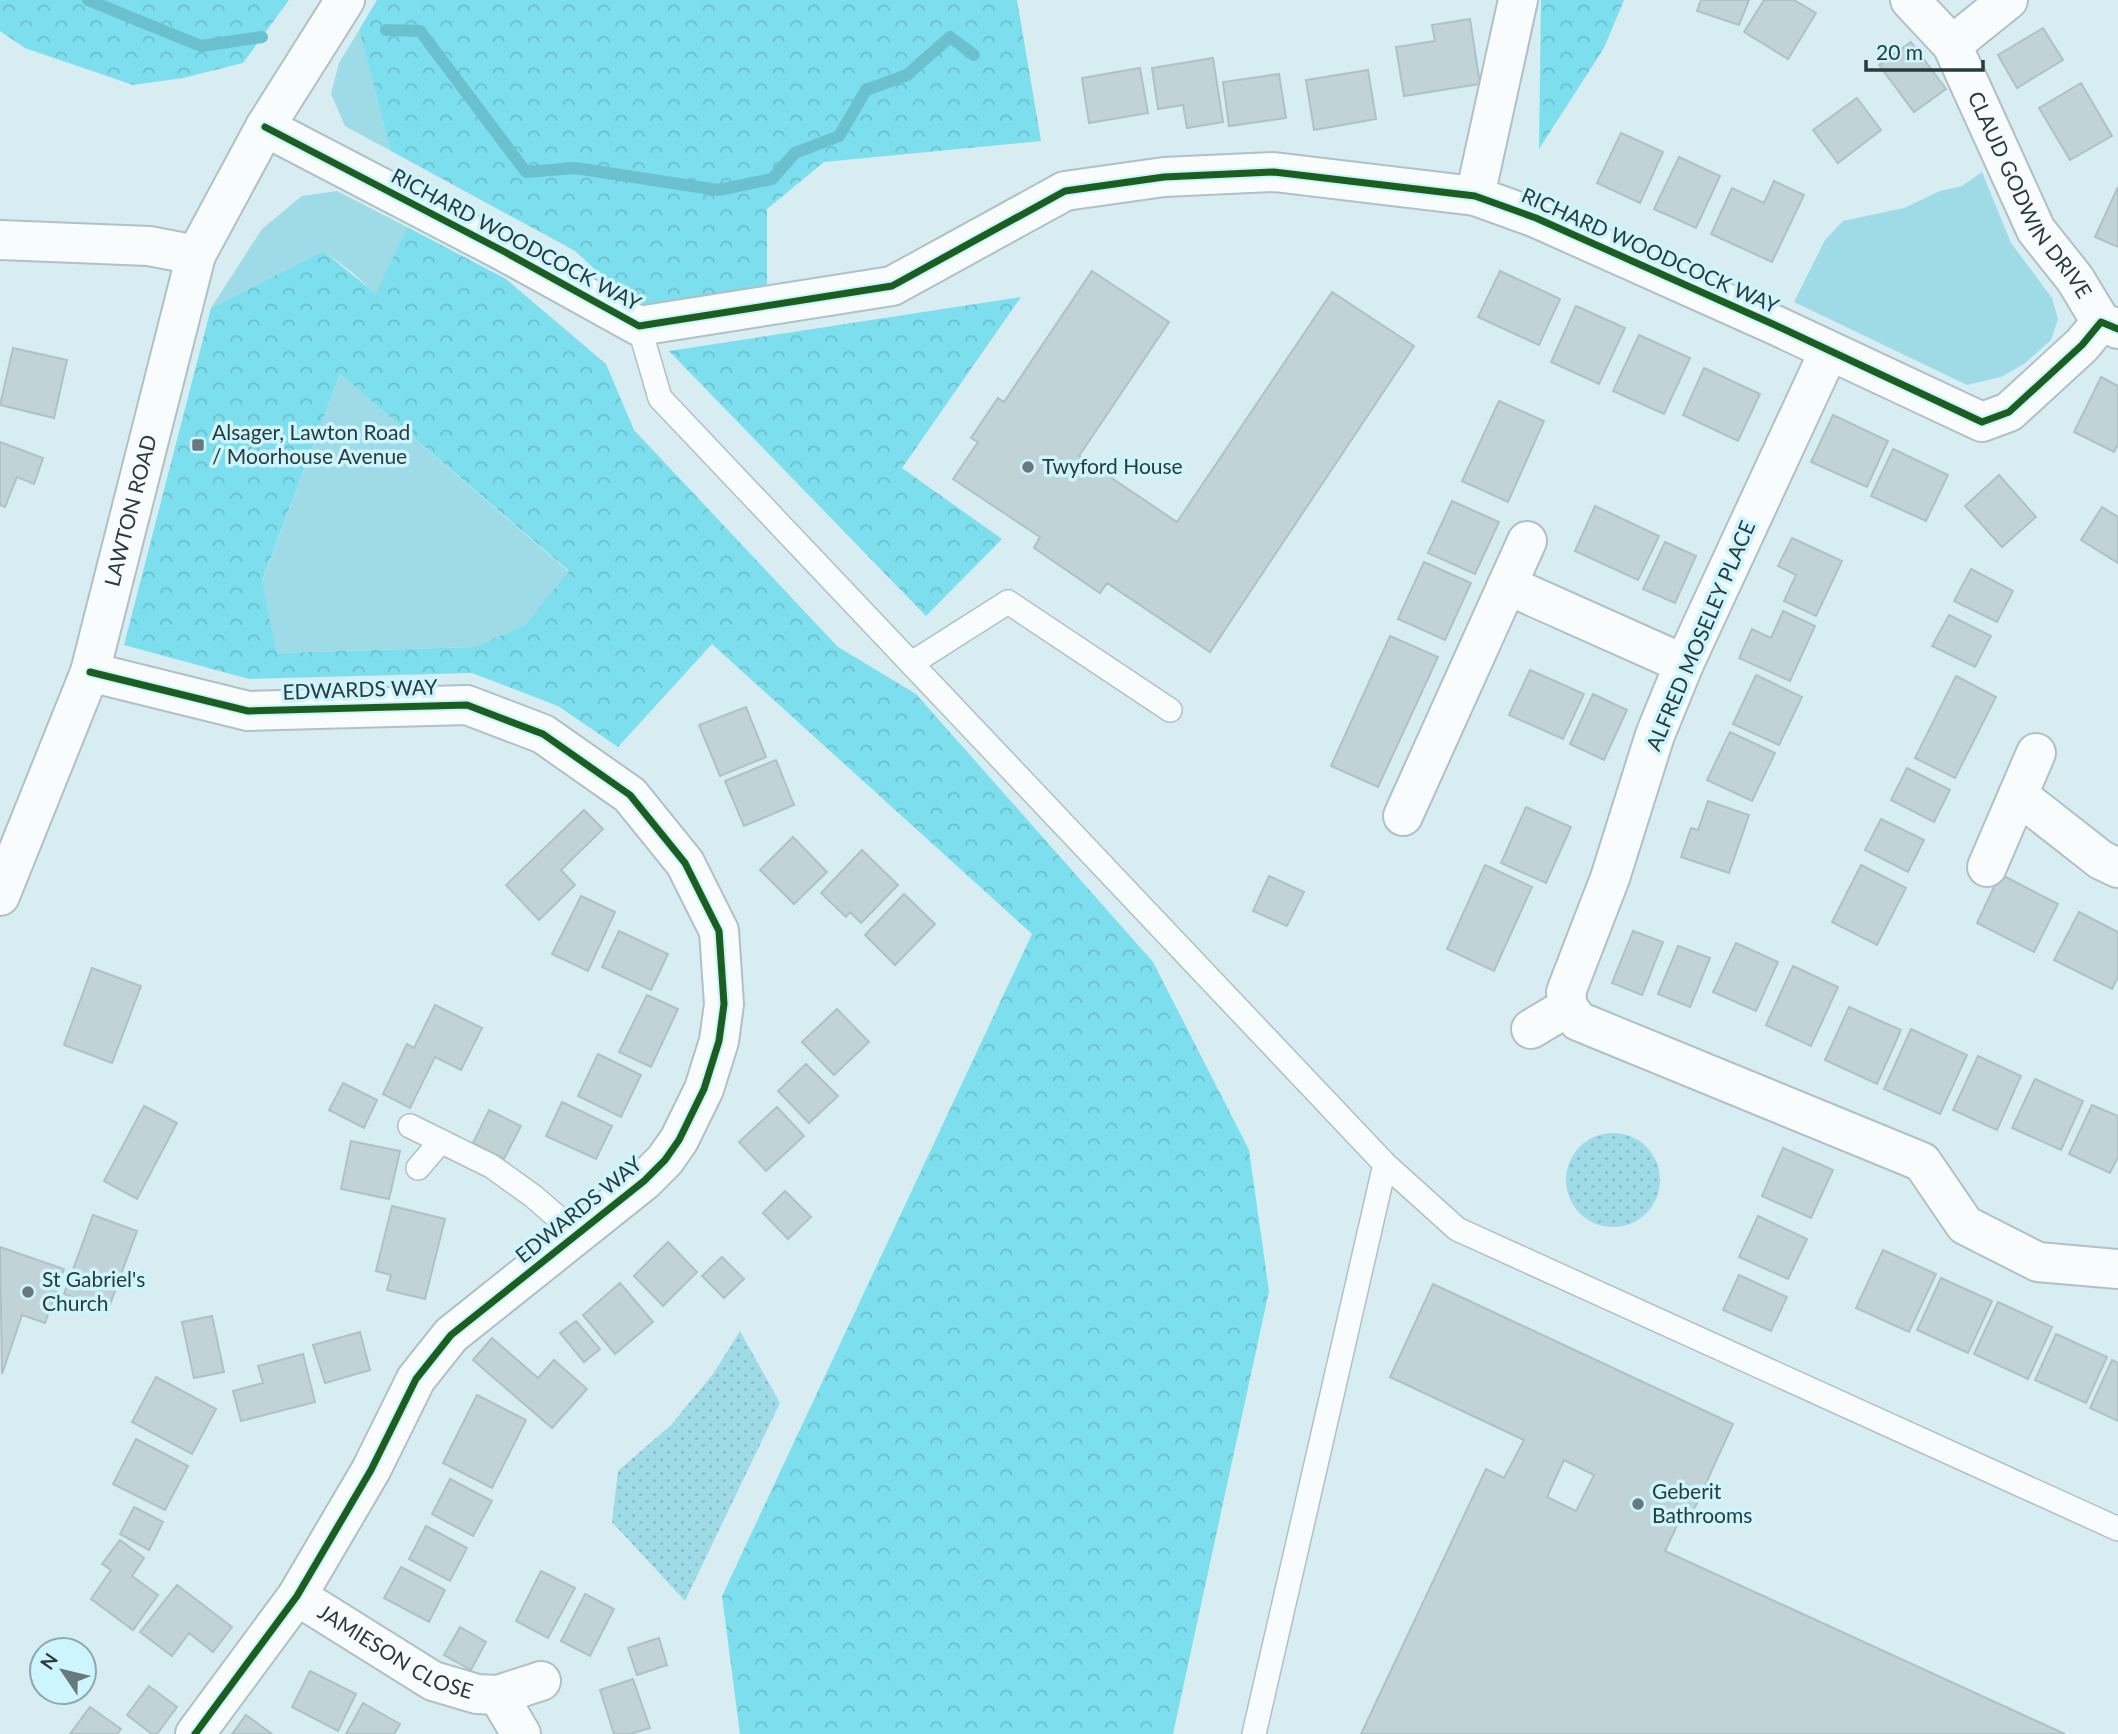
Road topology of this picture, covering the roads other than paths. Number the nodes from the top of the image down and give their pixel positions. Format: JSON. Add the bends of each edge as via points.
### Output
{"nodes":[{"id":1,"x":345,"y":0,"type":"edge"},
{"id":2,"x":1518,"y":0,"type":"edge"},
{"id":3,"x":1910,"y":0,"type":"edge"},
{"id":4,"x":2008,"y":0,"type":"edge"},
{"id":5,"x":1952,"y":44,"type":"junction"},
{"id":6,"x":265,"y":128,"type":"junction"},
{"id":7,"x":1475,"y":196,"type":"junction"},
{"id":8,"x":0,"y":240,"type":"edge"},
{"id":9,"x":196,"y":255,"type":"junction"},
{"id":10,"x":639,"y":326,"type":"junction"},
{"id":11,"x":2110,"y":326,"type":"edge"},
{"id":12,"x":1829,"y":351,"type":"junction"},
{"id":13,"x":1527,"y":541,"type":"dead end"},
{"id":14,"x":1507,"y":585,"type":"junction"},
{"id":15,"x":912,"y":663,"type":"junction"},
{"id":16,"x":1684,"y":664,"type":"junction"},
{"id":17,"x":90,"y":672,"type":"junction"},
{"id":18,"x":1170,"y":710,"type":"dead end"},
{"id":19,"x":2036,"y":754,"type":"dead end"},
{"id":20,"x":2018,"y":794,"type":"junction"},
{"id":21,"x":1402,"y":816,"type":"dead end"},
{"id":22,"x":1987,"y":867,"type":"dead end"},
{"id":23,"x":2118,"y":868,"type":"edge"},
{"id":24,"x":0,"y":896,"type":"edge"},
{"id":25,"x":1568,"y":1007,"type":"junction"},
{"id":26,"x":1531,"y":1029,"type":"dead end"},
{"id":27,"x":410,"y":1126,"type":"dead end"},
{"id":28,"x":441,"y":1141,"type":"junction"},
{"id":29,"x":1385,"y":1164,"type":"junction"},
{"id":30,"x":418,"y":1168,"type":"dead end"},
{"id":31,"x":578,"y":1235,"type":"junction"},
{"id":32,"x":2118,"y":1269,"type":"edge"},
{"id":33,"x":2118,"y":1529,"type":"edge"},
{"id":34,"x":297,"y":1596,"type":"junction"},
{"id":35,"x":541,"y":1681,"type":"dead end"},
{"id":36,"x":498,"y":1695,"type":"junction"},
{"id":37,"x":195,"y":1734,"type":"edge"},
{"id":38,"x":521,"y":1734,"type":"edge"},
{"id":39,"x":1254,"y":1734,"type":"edge"}],
"edges":[{"from":1,"to":6,"type":"street","name":"LAWTON ROAD"},
{"from":2,"to":7,"type":"street"},
{"from":3,"to":5,"type":"street","name":"CLAUD GODWIN DRIVE"},
{"from":4,"to":5,"type":"street"},
{"from":5,"to":11,"type":"street","name":"CLAUD GODWIN DRIVE","via":[[2036,230]]},
{"from":6,"to":9,"type":"street","name":"LAWTON ROAD"},
{"from":6,"to":10,"type":"street","name":"RICHARD WOODCOCK WAY"},
{"from":7,"to":10,"type":"street","name":"RICHARD WOODCOCK WAY","via":[[1274,173],[1164,177],[1065,191],[892,286]]},
{"from":7,"to":12,"type":"street","name":"RICHARD WOODCOCK WAY","via":[[1536,218]]},
{"from":8,"to":9,"type":"street","via":[[149,246]]},
{"from":9,"to":17,"type":"street","name":"LAWTON ROAD"},
{"from":10,"to":15,"type":"lane","via":[[660,398]]},
{"from":11,"to":12,"type":"street","name":"RICHARD WOODCOCK WAY","via":[[2082,345],[2009,412],[1982,422]]},
{"from":12,"to":16,"type":"street","name":"ALFRED MOSELEY PLACE"},
{"from":13,"to":14,"type":"street"},
{"from":14,"to":16,"type":"street"},
{"from":14,"to":21,"type":"street"},
{"from":15,"to":18,"type":"lane","via":[[1008,602]]},
{"from":15,"to":29,"type":"lane"},
{"from":16,"to":25,"type":"street","name":"ALFRED MOSELEY PLACE","via":[[1656,734],[1611,878],[1566,992]]},
{"from":17,"to":24,"type":"street","name":"LAWTON ROAD"},
{"from":17,"to":31,"type":"street","name":"EDWARDS WAY","via":[[248,711],[467,705],[543,734],[631,796],[685,863],[719,931],[724,1004],[719,1041],[704,1089],[679,1140],[644,1181]]},
{"from":19,"to":20,"type":"street"},
{"from":20,"to":22,"type":"street"},
{"from":20,"to":23,"type":"street","via":[[2101,860]]},
{"from":25,"to":26,"type":"street"},
{"from":25,"to":32,"type":"street","via":[[1578,1021],[1922,1162],[1965,1225],[2038,1262]]},
{"from":27,"to":28,"type":"lane"},
{"from":28,"to":30,"type":"lane"},
{"from":28,"to":31,"type":"lane","via":[[491,1166]]},
{"from":29,"to":33,"type":"lane","via":[[1457,1229]]},
{"from":29,"to":39,"type":"lane"},
{"from":31,"to":34,"type":"street","name":"EDWARDS WAY","via":[[451,1335],[416,1379],[371,1470]]},
{"from":34,"to":36,"type":"street","name":"JAMIESON CLOSE","via":[[433,1681]]},
{"from":34,"to":37,"type":"street","name":"EDWARDS WAY"},
{"from":35,"to":36,"type":"street","name":"JAMIESON CLOSE"},
{"from":36,"to":38,"type":"street","name":"JAMIESON CLOSE"}]}
